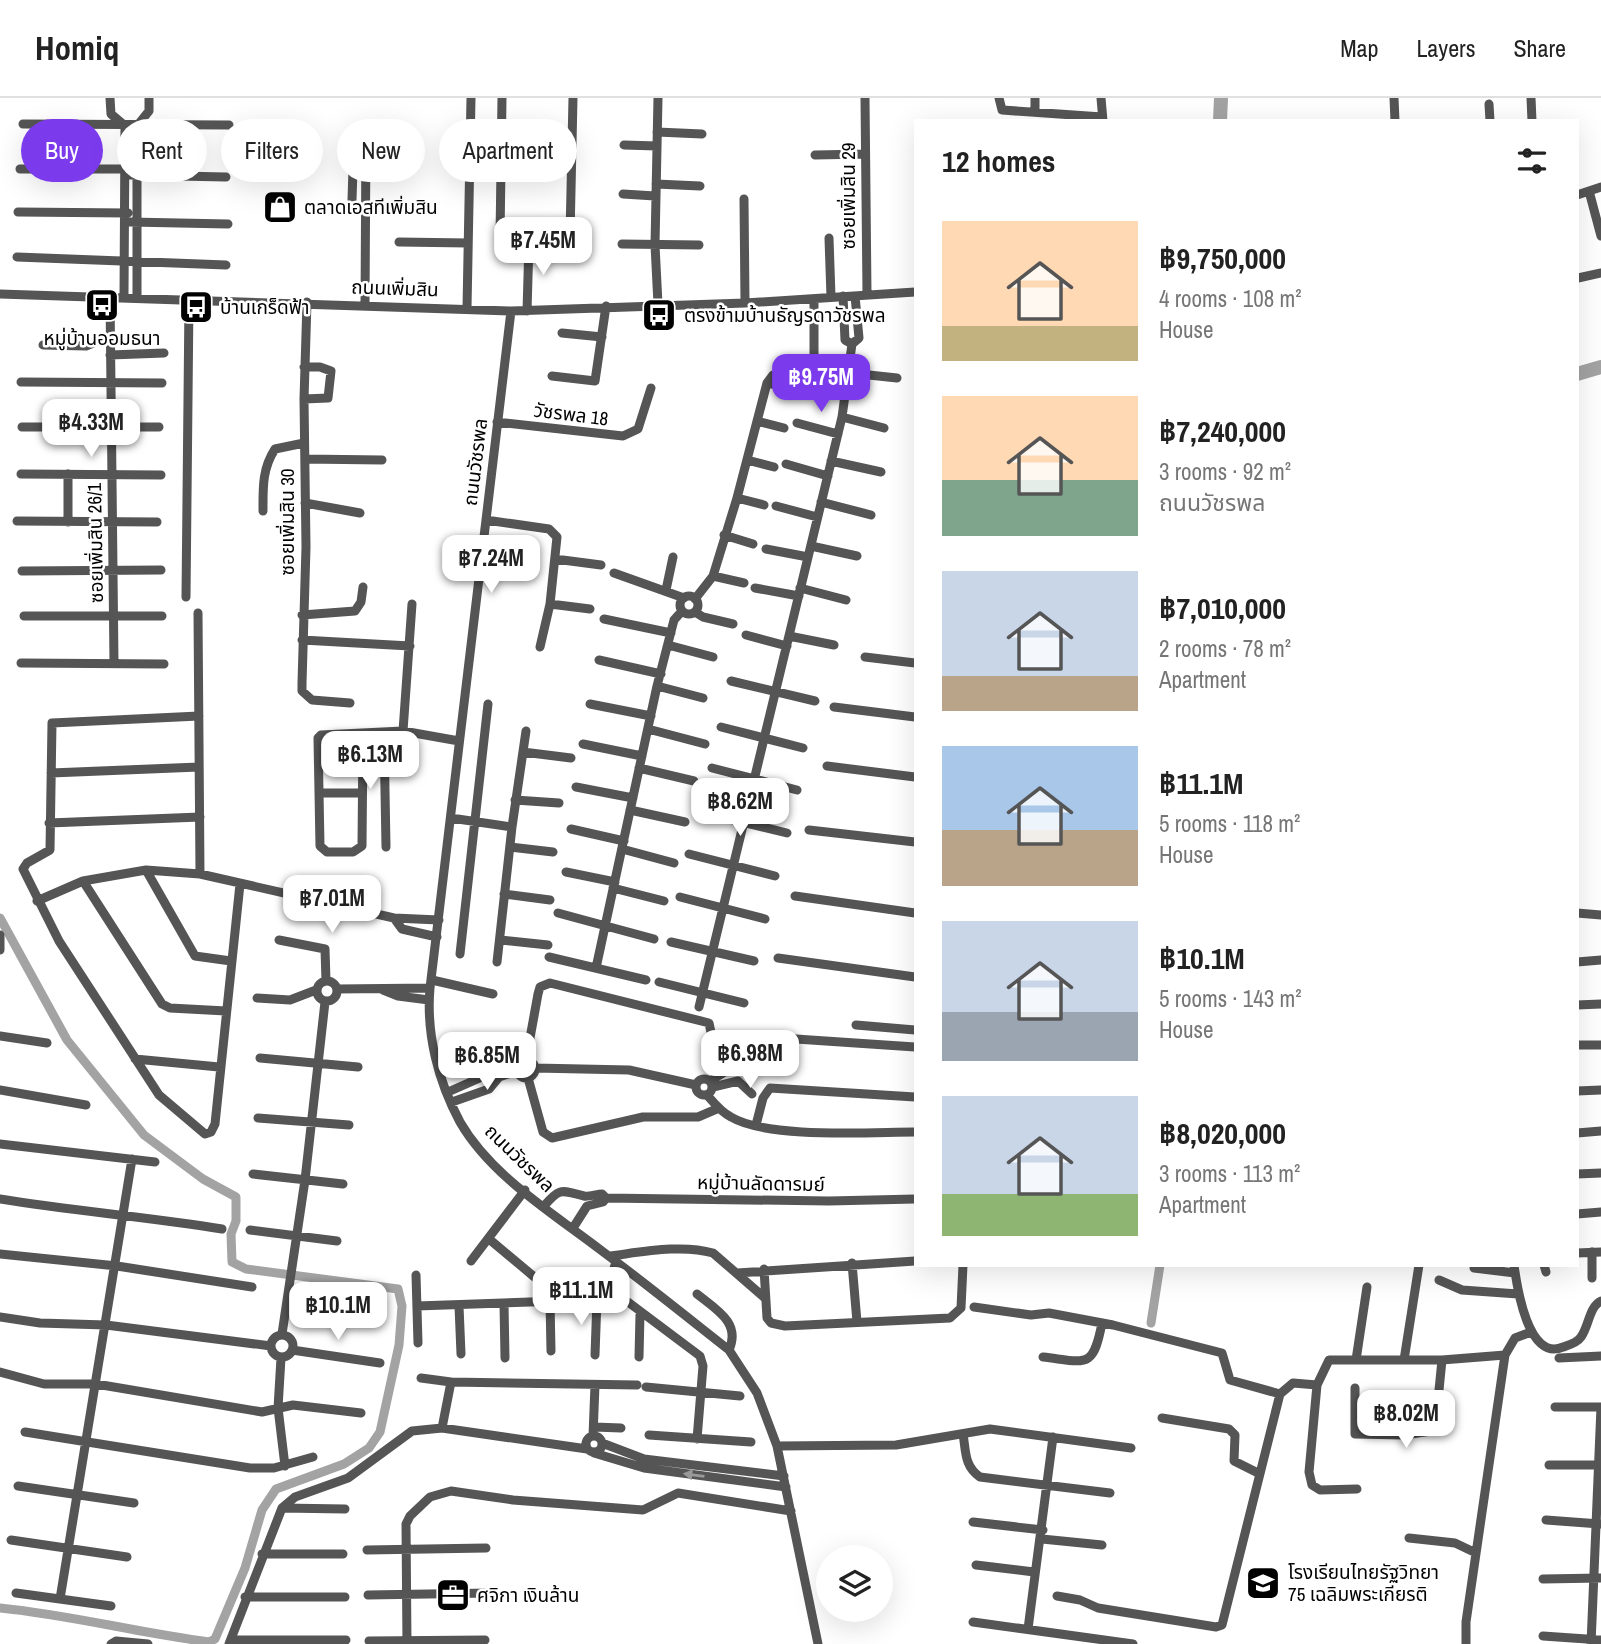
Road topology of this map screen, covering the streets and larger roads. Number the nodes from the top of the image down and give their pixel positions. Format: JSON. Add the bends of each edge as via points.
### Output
{"nodes":[{"id":1,"x":110,"y":98,"type":"edge"},
{"id":2,"x":149,"y":98,"type":"edge"},
{"id":3,"x":471,"y":98,"type":"edge"},
{"id":4,"x":502,"y":98,"type":"edge"},
{"id":5,"x":573,"y":98,"type":"edge"},
{"id":6,"x":649,"y":98,"type":"edge"},
{"id":7,"x":658,"y":98,"type":"edge"},
{"id":8,"x":865,"y":98,"type":"edge"},
{"id":9,"x":999,"y":98,"type":"edge"},
{"id":10,"x":1035,"y":98,"type":"edge"},
{"id":11,"x":1101,"y":98,"type":"edge"},
{"id":12,"x":1394,"y":98,"type":"edge"},
{"id":13,"x":1531,"y":98,"type":"edge"},
{"id":14,"x":1489,"y":104,"type":"dead end"},
{"id":15,"x":1035,"y":112,"type":"junction"},
{"id":16,"x":117,"y":119,"type":"edge"},
{"id":17,"x":143,"y":119,"type":"edge"},
{"id":18,"x":1102,"y":119,"type":"edge"},
{"id":19,"x":1395,"y":119,"type":"edge"},
{"id":20,"x":1490,"y":119,"type":"edge"},
{"id":21,"x":1532,"y":119,"type":"edge"},
{"id":22,"x":657,"y":132,"type":"junction"},
{"id":23,"x":702,"y":134,"type":"dead end"},
{"id":24,"x":624,"y":145,"type":"dead end"},
{"id":25,"x":657,"y":146,"type":"junction"},
{"id":26,"x":865,"y":153,"type":"junction"},
{"id":27,"x":814,"y":155,"type":"dead end"},
{"id":28,"x":20,"y":169,"type":"dead end"},
{"id":29,"x":117,"y":172,"type":"edge"},
{"id":30,"x":125,"y":182,"type":"edge"},
{"id":31,"x":136,"y":182,"type":"edge"},
{"id":32,"x":656,"y":184,"type":"junction"},
{"id":33,"x":700,"y":187,"type":"dead end"},
{"id":34,"x":1601,"y":189,"type":"edge"},
{"id":35,"x":1589,"y":191,"type":"junction"},
{"id":36,"x":623,"y":194,"type":"dead end"},
{"id":37,"x":1579,"y":194,"type":"edge"},
{"id":38,"x":655,"y":196,"type":"junction"},
{"id":39,"x":744,"y":199,"type":"dead end"},
{"id":40,"x":352,"y":200,"type":"dead end"},
{"id":41,"x":18,"y":212,"type":"dead end"},
{"id":42,"x":125,"y":217,"type":"junction"},
{"id":43,"x":136,"y":218,"type":"junction"},
{"id":44,"x":228,"y":224,"type":"dead end"},
{"id":45,"x":1601,"y":236,"type":"edge"},
{"id":46,"x":829,"y":238,"type":"dead end"},
{"id":47,"x":399,"y":242,"type":"dead end"},
{"id":48,"x":468,"y":243,"type":"junction"},
{"id":49,"x":529,"y":243,"type":"junction"},
{"id":50,"x":622,"y":244,"type":"dead end"},
{"id":51,"x":655,"y":245,"type":"junction"},
{"id":52,"x":699,"y":245,"type":"dead end"},
{"id":53,"x":17,"y":257,"type":"dead end"},
{"id":54,"x":124,"y":261,"type":"junction"},
{"id":55,"x":136,"y":261,"type":"junction"},
{"id":56,"x":226,"y":265,"type":"dead end"},
{"id":57,"x":1601,"y":273,"type":"edge"},
{"id":58,"x":1579,"y":278,"type":"edge"},
{"id":59,"x":914,"y":292,"type":"edge"},
{"id":60,"x":0,"y":294,"type":"edge"},
{"id":61,"x":866,"y":295,"type":"junction"},
{"id":62,"x":110,"y":296,"type":"junction"},
{"id":63,"x":844,"y":296,"type":"junction"},
{"id":64,"x":855,"y":296,"type":"junction"},
{"id":65,"x":831,"y":297,"type":"junction"},
{"id":66,"x":124,"y":298,"type":"junction"},
{"id":67,"x":137,"y":298,"type":"junction"},
{"id":68,"x":814,"y":299,"type":"junction"},
{"id":69,"x":189,"y":300,"type":"junction"},
{"id":70,"x":307,"y":302,"type":"junction"},
{"id":71,"x":745,"y":303,"type":"junction"},
{"id":72,"x":365,"y":304,"type":"junction"},
{"id":73,"x":658,"y":304,"type":"junction"},
{"id":74,"x":606,"y":306,"type":"junction"},
{"id":75,"x":467,"y":308,"type":"junction"},
{"id":76,"x":527,"y":310,"type":"junction"},
{"id":77,"x":511,"y":311,"type":"junction"},
{"id":78,"x":562,"y":332,"type":"dead end"},
{"id":79,"x":110,"y":336,"type":"junction"},
{"id":80,"x":602,"y":337,"type":"junction"},
{"id":81,"x":852,"y":344,"type":"junction"},
{"id":82,"x":43,"y":345,"type":"dead end"},
{"id":83,"x":164,"y":354,"type":"dead end"},
{"id":84,"x":110,"y":355,"type":"junction"},
{"id":85,"x":304,"y":367,"type":"junction"},
{"id":86,"x":850,"y":373,"type":"junction"},
{"id":87,"x":552,"y":376,"type":"dead end"},
{"id":88,"x":897,"y":378,"type":"dead end"},
{"id":89,"x":808,"y":381,"type":"dead end"},
{"id":90,"x":22,"y":382,"type":"dead end"},
{"id":91,"x":111,"y":382,"type":"junction"},
{"id":92,"x":162,"y":383,"type":"dead end"},
{"id":93,"x":767,"y":383,"type":"junction"},
{"id":94,"x":848,"y":387,"type":"junction"},
{"id":95,"x":651,"y":388,"type":"dead end"},
{"id":96,"x":795,"y":388,"type":"dead end"},
{"id":97,"x":304,"y":399,"type":"junction"},
{"id":98,"x":842,"y":417,"type":"junction"},
{"id":99,"x":757,"y":421,"type":"junction"},
{"id":100,"x":497,"y":422,"type":"junction"},
{"id":101,"x":797,"y":423,"type":"dead end"},
{"id":102,"x":111,"y":426,"type":"junction"},
{"id":103,"x":159,"y":426,"type":"dead end"},
{"id":104,"x":22,"y":427,"type":"dead end"},
{"id":105,"x":784,"y":428,"type":"dead end"},
{"id":106,"x":884,"y":428,"type":"dead end"},
{"id":107,"x":838,"y":434,"type":"junction"},
{"id":108,"x":304,"y":443,"type":"junction"},
{"id":109,"x":304,"y":459,"type":"junction"},
{"id":110,"x":382,"y":460,"type":"dead end"},
{"id":111,"x":747,"y":460,"type":"junction"},
{"id":112,"x":831,"y":461,"type":"junction"},
{"id":113,"x":786,"y":464,"type":"dead end"},
{"id":114,"x":774,"y":467,"type":"dead end"},
{"id":115,"x":881,"y":472,"type":"dead end"},
{"id":116,"x":21,"y":474,"type":"dead end"},
{"id":117,"x":68,"y":474,"type":"junction"},
{"id":118,"x":112,"y":474,"type":"junction"},
{"id":119,"x":162,"y":475,"type":"dead end"},
{"id":120,"x":828,"y":476,"type":"junction"},
{"id":121,"x":737,"y":498,"type":"junction"},
{"id":122,"x":821,"y":502,"type":"junction"},
{"id":123,"x":304,"y":503,"type":"junction"},
{"id":124,"x":764,"y":505,"type":"dead end"},
{"id":125,"x":776,"y":506,"type":"dead end"},
{"id":126,"x":262,"y":511,"type":"dead end"},
{"id":127,"x":360,"y":513,"type":"dead end"},
{"id":128,"x":871,"y":515,"type":"dead end"},
{"id":129,"x":817,"y":517,"type":"junction"},
{"id":130,"x":486,"y":520,"type":"junction"},
{"id":131,"x":17,"y":521,"type":"dead end"},
{"id":132,"x":68,"y":522,"type":"junction"},
{"id":133,"x":112,"y":522,"type":"junction"},
{"id":134,"x":157,"y":522,"type":"dead end"},
{"id":135,"x":724,"y":535,"type":"junction"},
{"id":136,"x":753,"y":544,"type":"dead end"},
{"id":137,"x":811,"y":546,"type":"junction"},
{"id":138,"x":766,"y":549,"type":"dead end"},
{"id":139,"x":857,"y":556,"type":"dead end"},
{"id":140,"x":673,"y":557,"type":"dead end"},
{"id":141,"x":808,"y":557,"type":"junction"},
{"id":142,"x":555,"y":559,"type":"junction"},
{"id":143,"x":601,"y":565,"type":"dead end"},
{"id":144,"x":161,"y":570,"type":"dead end"},
{"id":145,"x":22,"y":571,"type":"dead end"},
{"id":146,"x":113,"y":571,"type":"junction"},
{"id":147,"x":614,"y":573,"type":"dead end"},
{"id":148,"x":713,"y":576,"type":"junction"},
{"id":149,"x":744,"y":583,"type":"dead end"},
{"id":150,"x":363,"y":587,"type":"dead end"},
{"id":151,"x":755,"y":588,"type":"dead end"},
{"id":152,"x":666,"y":590,"type":"junction"},
{"id":153,"x":799,"y":592,"type":"junction"},
{"id":154,"x":186,"y":597,"type":"dead end"},
{"id":155,"x":684,"y":598,"type":"junction"},
{"id":156,"x":695,"y":599,"type":"junction"},
{"id":157,"x":846,"y":600,"type":"dead end"},
{"id":158,"x":412,"y":604,"type":"dead end"},
{"id":159,"x":550,"y":604,"type":"junction"},
{"id":160,"x":590,"y":609,"type":"dead end"},
{"id":161,"x":682,"y":611,"type":"junction"},
{"id":162,"x":695,"y":612,"type":"junction"},
{"id":163,"x":198,"y":613,"type":"dead end"},
{"id":164,"x":302,"y":615,"type":"junction"},
{"id":165,"x":24,"y":616,"type":"dead end"},
{"id":166,"x":162,"y":616,"type":"dead end"},
{"id":167,"x":113,"y":617,"type":"junction"},
{"id":168,"x":604,"y":619,"type":"dead end"},
{"id":169,"x":733,"y":624,"type":"dead end"},
{"id":170,"x":671,"y":633,"type":"junction"},
{"id":171,"x":746,"y":635,"type":"dead end"},
{"id":172,"x":789,"y":636,"type":"junction"},
{"id":173,"x":302,"y":640,"type":"junction"},
{"id":174,"x":668,"y":645,"type":"junction"},
{"id":175,"x":835,"y":645,"type":"dead end"},
{"id":176,"x":410,"y":646,"type":"junction"},
{"id":177,"x":786,"y":646,"type":"junction"},
{"id":178,"x":540,"y":647,"type":"dead end"},
{"id":179,"x":713,"y":657,"type":"dead end"},
{"id":180,"x":865,"y":657,"type":"dead end"},
{"id":181,"x":599,"y":660,"type":"dead end"},
{"id":182,"x":21,"y":663,"type":"dead end"},
{"id":183,"x":114,"y":663,"type":"junction"},
{"id":184,"x":914,"y":663,"type":"edge"},
{"id":185,"x":164,"y":664,"type":"dead end"},
{"id":186,"x":660,"y":674,"type":"junction"},
{"id":187,"x":732,"y":681,"type":"dead end"},
{"id":188,"x":657,"y":686,"type":"junction"},
{"id":189,"x":776,"y":691,"type":"junction"},
{"id":190,"x":703,"y":698,"type":"dead end"},
{"id":191,"x":815,"y":701,"type":"dead end"},
{"id":192,"x":350,"y":703,"type":"dead end"},
{"id":193,"x":590,"y":704,"type":"dead end"},
{"id":194,"x":488,"y":705,"type":"dead end"},
{"id":195,"x":834,"y":707,"type":"dead end"},
{"id":196,"x":199,"y":716,"type":"junction"},
{"id":197,"x":651,"y":716,"type":"junction"},
{"id":198,"x":914,"y":717,"type":"edge"},
{"id":199,"x":721,"y":727,"type":"dead end"},
{"id":200,"x":648,"y":729,"type":"junction"},
{"id":201,"x":526,"y":731,"type":"dead end"},
{"id":202,"x":403,"y":732,"type":"junction"},
{"id":203,"x":384,"y":734,"type":"junction"},
{"id":204,"x":363,"y":736,"type":"junction"},
{"id":205,"x":764,"y":738,"type":"junction"},
{"id":206,"x":459,"y":741,"type":"junction"},
{"id":207,"x":583,"y":744,"type":"dead end"},
{"id":208,"x":705,"y":744,"type":"dead end"},
{"id":209,"x":803,"y":747,"type":"dead end"},
{"id":210,"x":523,"y":752,"type":"junction"},
{"id":211,"x":642,"y":757,"type":"junction"},
{"id":212,"x":571,"y":758,"type":"dead end"},
{"id":213,"x":827,"y":766,"type":"dead end"},
{"id":214,"x":199,"y":767,"type":"junction"},
{"id":215,"x":639,"y":768,"type":"junction"},
{"id":216,"x":712,"y":768,"type":"dead end"},
{"id":217,"x":51,"y":773,"type":"junction"},
{"id":218,"x":914,"y":777,"type":"edge"},
{"id":219,"x":755,"y":779,"type":"junction"},
{"id":220,"x":694,"y":781,"type":"dead end"},
{"id":221,"x":576,"y":787,"type":"dead end"},
{"id":222,"x":797,"y":790,"type":"dead end"},
{"id":223,"x":319,"y":793,"type":"junction"},
{"id":224,"x":362,"y":793,"type":"junction"},
{"id":225,"x":633,"y":798,"type":"junction"},
{"id":226,"x":515,"y":800,"type":"junction"},
{"id":227,"x":559,"y":803,"type":"dead end"},
{"id":228,"x":630,"y":810,"type":"junction"},
{"id":229,"x":700,"y":813,"type":"dead end"},
{"id":230,"x":200,"y":817,"type":"junction"},
{"id":231,"x":451,"y":818,"type":"junction"},
{"id":232,"x":475,"y":822,"type":"junction"},
{"id":233,"x":685,"y":822,"type":"dead end"},
{"id":234,"x":49,"y":823,"type":"junction"},
{"id":235,"x":744,"y":824,"type":"junction"},
{"id":236,"x":512,"y":827,"type":"junction"},
{"id":237,"x":571,"y":829,"type":"dead end"},
{"id":238,"x":809,"y":830,"type":"dead end"},
{"id":239,"x":787,"y":833,"type":"dead end"},
{"id":240,"x":914,"y":842,"type":"edge"},
{"id":241,"x":623,"y":845,"type":"junction"},
{"id":242,"x":386,"y":847,"type":"dead end"},
{"id":243,"x":510,"y":847,"type":"junction"},
{"id":244,"x":553,"y":852,"type":"dead end"},
{"id":245,"x":689,"y":854,"type":"dead end"},
{"id":246,"x":674,"y":863,"type":"dead end"},
{"id":247,"x":734,"y":866,"type":"junction"},
{"id":248,"x":146,"y":870,"type":"junction"},
{"id":249,"x":566,"y":872,"type":"dead end"},
{"id":250,"x":200,"y":874,"type":"junction"},
{"id":251,"x":775,"y":876,"type":"dead end"},
{"id":252,"x":83,"y":881,"type":"junction"},
{"id":253,"x":240,"y":884,"type":"junction"},
{"id":254,"x":614,"y":885,"type":"junction"},
{"id":255,"x":504,"y":894,"type":"junction"},
{"id":256,"x":795,"y":896,"type":"dead end"},
{"id":257,"x":680,"y":897,"type":"dead end"},
{"id":258,"x":37,"y":901,"type":"junction"},
{"id":259,"x":550,"y":901,"type":"dead end"},
{"id":260,"x":664,"y":901,"type":"dead end"},
{"id":261,"x":723,"y":909,"type":"junction"},
{"id":262,"x":558,"y":913,"type":"dead end"},
{"id":263,"x":914,"y":913,"type":"edge"},
{"id":264,"x":1579,"y":913,"type":"edge"},
{"id":265,"x":1601,"y":915,"type":"edge"},
{"id":266,"x":394,"y":918,"type":"junction"},
{"id":267,"x":765,"y":919,"type":"dead end"},
{"id":268,"x":439,"y":920,"type":"junction"},
{"id":269,"x":605,"y":926,"type":"junction"},
{"id":270,"x":0,"y":935,"type":"edge"},
{"id":271,"x":437,"y":937,"type":"junction"},
{"id":272,"x":654,"y":939,"type":"dead end"},
{"id":273,"x":279,"y":940,"type":"dead end"},
{"id":274,"x":500,"y":940,"type":"junction"},
{"id":275,"x":671,"y":942,"type":"dead end"},
{"id":276,"x":548,"y":945,"type":"dead end"},
{"id":277,"x":0,"y":950,"type":"edge"},
{"id":278,"x":713,"y":950,"type":"junction"},
{"id":279,"x":460,"y":954,"type":"dead end"},
{"id":280,"x":549,"y":957,"type":"dead end"},
{"id":281,"x":778,"y":958,"type":"dead end"},
{"id":282,"x":1601,"y":960,"type":"edge"},
{"id":283,"x":231,"y":961,"type":"junction"},
{"id":284,"x":754,"y":961,"type":"dead end"},
{"id":285,"x":497,"y":962,"type":"dead end"},
{"id":286,"x":1579,"y":962,"type":"edge"},
{"id":287,"x":596,"y":968,"type":"junction"},
{"id":288,"x":914,"y":977,"type":"edge"},
{"id":289,"x":646,"y":980,"type":"dead end"},
{"id":290,"x":326,"y":981,"type":"junction"},
{"id":291,"x":659,"y":982,"type":"dead end"},
{"id":292,"x":431,"y":984,"type":"junction"},
{"id":293,"x":337,"y":989,"type":"junction"},
{"id":294,"x":317,"y":990,"type":"junction"},
{"id":295,"x":383,"y":990,"type":"junction"},
{"id":296,"x":703,"y":992,"type":"junction"},
{"id":297,"x":493,"y":994,"type":"dead end"},
{"id":298,"x":257,"y":998,"type":"dead end"},
{"id":299,"x":429,"y":1000,"type":"junction"},
{"id":300,"x":326,"y":1002,"type":"junction"},
{"id":301,"x":744,"y":1003,"type":"dead end"},
{"id":302,"x":1601,"y":1004,"type":"edge"},
{"id":303,"x":1579,"y":1005,"type":"edge"},
{"id":304,"x":699,"y":1007,"type":"dead end"},
{"id":305,"x":226,"y":1011,"type":"junction"},
{"id":306,"x":856,"y":1026,"type":"dead end"},
{"id":307,"x":914,"y":1030,"type":"edge"},
{"id":308,"x":0,"y":1036,"type":"edge"},
{"id":309,"x":47,"y":1044,"type":"dead end"},
{"id":310,"x":1579,"y":1045,"type":"edge"},
{"id":311,"x":1601,"y":1045,"type":"edge"},
{"id":312,"x":914,"y":1047,"type":"edge"},
{"id":313,"x":260,"y":1058,"type":"dead end"},
{"id":314,"x":135,"y":1059,"type":"junction"},
{"id":315,"x":526,"y":1060,"type":"junction"},
{"id":316,"x":318,"y":1063,"type":"junction"},
{"id":317,"x":219,"y":1067,"type":"junction"},
{"id":318,"x":358,"y":1067,"type":"dead end"},
{"id":319,"x":535,"y":1068,"type":"junction"},
{"id":320,"x":517,"y":1071,"type":"junction"},
{"id":321,"x":720,"y":1075,"type":"junction"},
{"id":322,"x":499,"y":1077,"type":"junction"},
{"id":323,"x":528,"y":1079,"type":"junction"},
{"id":324,"x":710,"y":1088,"type":"junction"},
{"id":325,"x":0,"y":1090,"type":"edge"},
{"id":326,"x":1601,"y":1090,"type":"edge"},
{"id":327,"x":1579,"y":1091,"type":"edge"},
{"id":328,"x":448,"y":1092,"type":"junction"},
{"id":329,"x":752,"y":1094,"type":"dead end"},
{"id":330,"x":914,"y":1097,"type":"edge"},
{"id":331,"x":452,"y":1102,"type":"junction"},
{"id":332,"x":86,"y":1105,"type":"dead end"},
{"id":333,"x":719,"y":1108,"type":"junction"},
{"id":334,"x":258,"y":1118,"type":"dead end"},
{"id":335,"x":312,"y":1122,"type":"junction"},
{"id":336,"x":349,"y":1125,"type":"dead end"},
{"id":337,"x":756,"y":1125,"type":"junction"},
{"id":338,"x":914,"y":1132,"type":"edge"},
{"id":339,"x":1601,"y":1132,"type":"edge"},
{"id":340,"x":1579,"y":1133,"type":"edge"},
{"id":341,"x":0,"y":1144,"type":"edge"},
{"id":342,"x":132,"y":1159,"type":"junction"},
{"id":343,"x":155,"y":1162,"type":"dead end"},
{"id":344,"x":1601,"y":1172,"type":"edge"},
{"id":345,"x":253,"y":1174,"type":"dead end"},
{"id":346,"x":1579,"y":1174,"type":"edge"},
{"id":347,"x":305,"y":1180,"type":"junction"},
{"id":348,"x":343,"y":1184,"type":"dead end"},
{"id":349,"x":525,"y":1190,"type":"junction"},
{"id":350,"x":0,"y":1199,"type":"edge"},
{"id":351,"x":914,"y":1199,"type":"edge"},
{"id":352,"x":586,"y":1201,"type":"junction"},
{"id":353,"x":544,"y":1206,"type":"junction"},
{"id":354,"x":1601,"y":1212,"type":"edge"},
{"id":355,"x":124,"y":1214,"type":"junction"},
{"id":356,"x":1579,"y":1214,"type":"edge"},
{"id":357,"x":573,"y":1228,"type":"junction"},
{"id":358,"x":222,"y":1229,"type":"dead end"},
{"id":359,"x":250,"y":1230,"type":"dead end"},
{"id":360,"x":296,"y":1236,"type":"junction"},
{"id":361,"x":489,"y":1239,"type":"junction"},
{"id":362,"x":337,"y":1241,"type":"dead end"},
{"id":363,"x":1596,"y":1252,"type":"edge"},
{"id":364,"x":0,"y":1254,"type":"edge"},
{"id":365,"x":471,"y":1261,"type":"dead end"},
{"id":366,"x":914,"y":1261,"type":"edge"},
{"id":367,"x":617,"y":1262,"type":"junction"},
{"id":368,"x":852,"y":1263,"type":"junction"},
{"id":369,"x":117,"y":1266,"type":"junction"},
{"id":370,"x":963,"y":1267,"type":"edge"},
{"id":371,"x":1419,"y":1267,"type":"edge"},
{"id":372,"x":1474,"y":1268,"type":"dead end"},
{"id":373,"x":764,"y":1269,"type":"junction"},
{"id":374,"x":1514,"y":1269,"type":"edge"},
{"id":375,"x":737,"y":1273,"type":"junction"},
{"id":376,"x":416,"y":1275,"type":"dead end"},
{"id":377,"x":587,"y":1276,"type":"dead end"},
{"id":378,"x":1592,"y":1278,"type":"dead end"},
{"id":379,"x":1439,"y":1280,"type":"dead end"},
{"id":380,"x":252,"y":1287,"type":"dead end"},
{"id":381,"x":1367,"y":1287,"type":"dead end"},
{"id":382,"x":697,"y":1294,"type":"dead end"},
{"id":383,"x":1518,"y":1294,"type":"junction"},
{"id":384,"x":611,"y":1296,"type":"junction"},
{"id":385,"x":765,"y":1298,"type":"junction"},
{"id":386,"x":597,"y":1299,"type":"junction"},
{"id":387,"x":381,"y":1300,"type":"dead end"},
{"id":388,"x":550,"y":1301,"type":"junction"},
{"id":389,"x":1601,"y":1301,"type":"edge"},
{"id":390,"x":286,"y":1303,"type":"junction"},
{"id":391,"x":504,"y":1304,"type":"junction"},
{"id":392,"x":417,"y":1306,"type":"junction"},
{"id":393,"x":459,"y":1306,"type":"junction"},
{"id":394,"x":974,"y":1307,"type":"dead end"},
{"id":395,"x":640,"y":1314,"type":"junction"},
{"id":396,"x":0,"y":1317,"type":"edge"},
{"id":397,"x":858,"y":1322,"type":"junction"},
{"id":398,"x":1102,"y":1323,"type":"junction"},
{"id":399,"x":106,"y":1325,"type":"junction"},
{"id":400,"x":1531,"y":1332,"type":"junction"},
{"id":401,"x":282,"y":1335,"type":"junction"},
{"id":402,"x":418,"y":1343,"type":"dead end"},
{"id":403,"x":271,"y":1346,"type":"junction"},
{"id":404,"x":292,"y":1350,"type":"junction"},
{"id":405,"x":729,"y":1350,"type":"junction"},
{"id":406,"x":551,"y":1351,"type":"dead end"},
{"id":407,"x":461,"y":1354,"type":"dead end"},
{"id":408,"x":595,"y":1355,"type":"dead end"},
{"id":409,"x":1505,"y":1356,"type":"junction"},
{"id":410,"x":1601,"y":1356,"type":"edge"},
{"id":411,"x":639,"y":1357,"type":"dead end"},
{"id":412,"x":1043,"y":1357,"type":"dead end"},
{"id":413,"x":281,"y":1358,"type":"junction"},
{"id":414,"x":505,"y":1358,"type":"dead end"},
{"id":415,"x":1559,"y":1359,"type":"dead end"},
{"id":416,"x":1356,"y":1360,"type":"junction"},
{"id":417,"x":1404,"y":1360,"type":"junction"},
{"id":418,"x":1442,"y":1360,"type":"junction"},
{"id":419,"x":380,"y":1363,"type":"dead end"},
{"id":420,"x":0,"y":1372,"type":"edge"},
{"id":421,"x":421,"y":1378,"type":"dead end"},
{"id":422,"x":451,"y":1382,"type":"junction"},
{"id":423,"x":96,"y":1384,"type":"junction"},
{"id":424,"x":596,"y":1385,"type":"junction"},
{"id":425,"x":1317,"y":1385,"type":"junction"},
{"id":426,"x":1355,"y":1388,"type":"dead end"},
{"id":427,"x":701,"y":1393,"type":"junction"},
{"id":428,"x":1280,"y":1394,"type":"junction"},
{"id":429,"x":740,"y":1396,"type":"dead end"},
{"id":430,"x":1555,"y":1406,"type":"dead end"},
{"id":431,"x":1601,"y":1407,"type":"edge"},
{"id":432,"x":278,"y":1408,"type":"junction"},
{"id":433,"x":360,"y":1413,"type":"dead end"},
{"id":434,"x":1162,"y":1418,"type":"dead end"},
{"id":435,"x":442,"y":1428,"type":"junction"},
{"id":436,"x":621,"y":1428,"type":"dead end"},
{"id":437,"x":593,"y":1431,"type":"junction"},
{"id":438,"x":25,"y":1432,"type":"dead end"},
{"id":439,"x":963,"y":1434,"type":"junction"},
{"id":440,"x":649,"y":1435,"type":"dead end"},
{"id":441,"x":1053,"y":1437,"type":"junction"},
{"id":442,"x":697,"y":1439,"type":"junction"},
{"id":443,"x":85,"y":1440,"type":"junction"},
{"id":444,"x":751,"y":1442,"type":"dead end"},
{"id":445,"x":602,"y":1443,"type":"junction"},
{"id":446,"x":778,"y":1446,"type":"junction"},
{"id":447,"x":1131,"y":1448,"type":"dead end"},
{"id":448,"x":590,"y":1451,"type":"junction"},
{"id":449,"x":313,"y":1457,"type":"dead end"},
{"id":450,"x":1549,"y":1465,"type":"dead end"},
{"id":451,"x":1600,"y":1465,"type":"edge"},
{"id":452,"x":285,"y":1466,"type":"junction"},
{"id":453,"x":745,"y":1471,"type":"junction"},
{"id":454,"x":722,"y":1473,"type":"junction"},
{"id":455,"x":1258,"y":1473,"type":"junction"},
{"id":456,"x":784,"y":1476,"type":"junction"},
{"id":457,"x":745,"y":1481,"type":"junction"},
{"id":458,"x":1048,"y":1484,"type":"junction"},
{"id":459,"x":18,"y":1486,"type":"dead end"},
{"id":460,"x":786,"y":1487,"type":"junction"},
{"id":461,"x":1357,"y":1489,"type":"dead end"},
{"id":462,"x":1110,"y":1493,"type":"dead end"},
{"id":463,"x":77,"y":1495,"type":"junction"},
{"id":464,"x":134,"y":1503,"type":"dead end"},
{"id":465,"x":282,"y":1508,"type":"junction"},
{"id":466,"x":345,"y":1509,"type":"dead end"},
{"id":467,"x":791,"y":1511,"type":"junction"},
{"id":468,"x":1546,"y":1520,"type":"dead end"},
{"id":469,"x":973,"y":1522,"type":"dead end"},
{"id":470,"x":1598,"y":1525,"type":"edge"},
{"id":471,"x":1043,"y":1535,"type":"junction"},
{"id":472,"x":1409,"y":1538,"type":"dead end"},
{"id":473,"x":11,"y":1540,"type":"dead end"},
{"id":474,"x":1102,"y":1545,"type":"dead end"},
{"id":475,"x":68,"y":1548,"type":"junction"},
{"id":476,"x":486,"y":1548,"type":"dead end"},
{"id":477,"x":367,"y":1550,"type":"dead end"},
{"id":478,"x":404,"y":1550,"type":"junction"},
{"id":479,"x":1476,"y":1553,"type":"junction"},
{"id":480,"x":262,"y":1554,"type":"junction"},
{"id":481,"x":343,"y":1554,"type":"dead end"},
{"id":482,"x":127,"y":1557,"type":"dead end"},
{"id":483,"x":976,"y":1565,"type":"dead end"},
{"id":484,"x":1034,"y":1572,"type":"junction"},
{"id":485,"x":1597,"y":1578,"type":"edge"},
{"id":486,"x":1543,"y":1579,"type":"dead end"},
{"id":487,"x":16,"y":1593,"type":"dead end"},
{"id":488,"x":489,"y":1593,"type":"dead end"},
{"id":489,"x":368,"y":1595,"type":"dead end"},
{"id":490,"x":405,"y":1595,"type":"junction"},
{"id":491,"x":1058,"y":1596,"type":"dead end"},
{"id":492,"x":245,"y":1597,"type":"junction"},
{"id":493,"x":345,"y":1597,"type":"dead end"},
{"id":494,"x":60,"y":1599,"type":"junction"},
{"id":495,"x":111,"y":1606,"type":"dead end"},
{"id":496,"x":973,"y":1622,"type":"dead end"},
{"id":497,"x":1028,"y":1629,"type":"junction"},
{"id":498,"x":1543,"y":1636,"type":"dead end"},
{"id":499,"x":346,"y":1640,"type":"dead end"},
{"id":500,"x":485,"y":1640,"type":"dead end"},
{"id":501,"x":369,"y":1641,"type":"dead end"},
{"id":502,"x":230,"y":1642,"type":"edge"},
{"id":503,"x":1594,"y":1642,"type":"edge"},
{"id":504,"x":406,"y":1643,"type":"edge"},
{"id":505,"x":111,"y":1644,"type":"edge"},
{"id":506,"x":148,"y":1644,"type":"edge"},
{"id":507,"x":818,"y":1644,"type":"edge"},
{"id":508,"x":1133,"y":1644,"type":"edge"},
{"id":509,"x":1466,"y":1644,"type":"edge"}],
"edges":[{"from":1,"to":16,"type":"street","via":[[111,114]]},
{"from":2,"to":17,"type":"street","via":[[149,111]]},
{"from":3,"to":48,"type":"street"},
{"from":4,"to":49,"type":"street","via":[[500,237]]},
{"from":5,"to":49,"type":"street","via":[[570,236],[566,242]]},
{"from":6,"to":7,"type":"street"},
{"from":7,"to":22,"type":"street"},
{"from":8,"to":26,"type":"street","name":"ซอยเพิ่มสิน 29"},
{"from":9,"to":15,"type":"street","via":[[1002,110]]},
{"from":10,"to":15,"type":"street"},
{"from":11,"to":18,"type":"street"},
{"from":12,"to":19,"type":"street"},
{"from":13,"to":21,"type":"street"},
{"from":14,"to":20,"type":"street"},
{"from":15,"to":18,"type":"street"},
{"from":22,"to":23,"type":"street"},
{"from":22,"to":25,"type":"street"},
{"from":24,"to":25,"type":"street"},
{"from":25,"to":32,"type":"street"},
{"from":26,"to":27,"type":"street"},
{"from":26,"to":61,"type":"street","name":"ซอยเพิ่มสิน 29"},
{"from":28,"to":29,"type":"street"},
{"from":30,"to":42,"type":"street"},
{"from":31,"to":43,"type":"street"},
{"from":32,"to":33,"type":"street"},
{"from":32,"to":38,"type":"street"},
{"from":34,"to":35,"type":"street"},
{"from":35,"to":37,"type":"street"},
{"from":35,"to":45,"type":"street"},
{"from":36,"to":38,"type":"street"},
{"from":38,"to":51,"type":"street"},
{"from":39,"to":71,"type":"street"},
{"from":40,"to":72,"type":"street","via":[[354,137],[366,134]]},
{"from":41,"to":42,"type":"street"},
{"from":42,"to":43,"type":"street"},
{"from":42,"to":54,"type":"street"},
{"from":43,"to":44,"type":"street"},
{"from":43,"to":55,"type":"street"},
{"from":46,"to":65,"type":"street"},
{"from":47,"to":48,"type":"street"},
{"from":48,"to":75,"type":"street"},
{"from":49,"to":76,"type":"street"},
{"from":50,"to":51,"type":"street"},
{"from":51,"to":52,"type":"street"},
{"from":51,"to":73,"type":"street"},
{"from":53,"to":54,"type":"street"},
{"from":54,"to":55,"type":"street"},
{"from":54,"to":66,"type":"street"},
{"from":55,"to":56,"type":"street"},
{"from":55,"to":67,"type":"street"},
{"from":57,"to":58,"type":"street"},
{"from":59,"to":61,"type":"street","name":"ถนนเพิ่มสิน"},
{"from":60,"to":62,"type":"street","name":"ถนนเพิ่มสิน"},
{"from":61,"to":64,"type":"street","name":"ถนนเพิ่มสิน"},
{"from":62,"to":66,"type":"street","name":"ถนนเพิ่มสิน"},
{"from":62,"to":79,"type":"street","name":"ซอยเพิ่มสิน 26/1"},
{"from":63,"to":64,"type":"street","name":"ถนนเพิ่มสิน"},
{"from":63,"to":65,"type":"street","name":"ถนนเพิ่มสิน"},
{"from":63,"to":81,"type":"street","via":[[845,340]]},
{"from":64,"to":81,"type":"street","via":[[859,338]]},
{"from":65,"to":68,"type":"street","name":"ถนนเพิ่มสิน"},
{"from":66,"to":67,"type":"street","name":"ถนนเพิ่มสิน"},
{"from":67,"to":69,"type":"street","name":"ถนนเพิ่มสิน"},
{"from":68,"to":71,"type":"street","name":"ถนนเพิ่มสิน"},
{"from":68,"to":93,"type":"street","via":[[814,361],[773,374]]},
{"from":69,"to":70,"type":"street","name":"ถนนเพิ่มสิน"},
{"from":69,"to":154,"type":"street"},
{"from":70,"to":72,"type":"street","name":"ถนนเพิ่มสิน"},
{"from":70,"to":85,"type":"street","name":"ซอยเพิ่มสิน 30"},
{"from":71,"to":73,"type":"street","name":"ถนนเพิ่มสิน"},
{"from":72,"to":75,"type":"street","name":"ถนนเพิ่มสิน"},
{"from":73,"to":74,"type":"street","name":"ถนนเพิ่มสิน"},
{"from":74,"to":76,"type":"street","name":"ถนนเพิ่มสิน"},
{"from":74,"to":80,"type":"street"},
{"from":75,"to":77,"type":"street","name":"ถนนเพิ่มสิน"},
{"from":76,"to":77,"type":"street","name":"ถนนเพิ่มสิน"},
{"from":77,"to":100,"type":"street","name":"ถนนวัชรพล"},
{"from":78,"to":80,"type":"street"},
{"from":79,"to":82,"type":"street","via":[[86,346]]},
{"from":79,"to":84,"type":"street","name":"ซอยเพิ่มสิน 26/1"},
{"from":80,"to":87,"type":"street","via":[[595,381]]},
{"from":81,"to":86,"type":"street"},
{"from":83,"to":84,"type":"street"},
{"from":84,"to":91,"type":"street","name":"ซอยเพิ่มสิน 26/1"},
{"from":85,"to":97,"type":"street","name":"ซอยเพิ่มสิน 30"},
{"from":85,"to":97,"type":"street","via":[[325,368],[332,375],[328,398]]},
{"from":86,"to":88,"type":"street"},
{"from":86,"to":94,"type":"street"},
{"from":89,"to":94,"type":"street"},
{"from":90,"to":91,"type":"street"},
{"from":91,"to":92,"type":"street"},
{"from":91,"to":102,"type":"street","name":"ซอยเพิ่มสิน 26/1"},
{"from":93,"to":96,"type":"street"},
{"from":93,"to":99,"type":"street"},
{"from":94,"to":98,"type":"street"},
{"from":95,"to":100,"type":"street","name":"วัชรพล 18","via":[[638,429],[623,436]]},
{"from":97,"to":108,"type":"street","name":"ซอยเพิ่มสิน 30"},
{"from":98,"to":106,"type":"street"},
{"from":98,"to":107,"type":"street"},
{"from":99,"to":105,"type":"street"},
{"from":99,"to":111,"type":"street"},
{"from":100,"to":130,"type":"street","name":"ถนนวัชรพล"},
{"from":101,"to":107,"type":"street"},
{"from":102,"to":103,"type":"street"},
{"from":102,"to":104,"type":"street"},
{"from":102,"to":118,"type":"street","name":"ซอยเพิ่มสิน 26/1"},
{"from":107,"to":112,"type":"street"},
{"from":108,"to":109,"type":"street","name":"ซอยเพิ่มสิน 30"},
{"from":108,"to":126,"type":"street","via":[[275,449],[268,460]]},
{"from":109,"to":110,"type":"street"},
{"from":109,"to":123,"type":"street","name":"ซอยเพิ่มสิน 30"},
{"from":111,"to":114,"type":"street"},
{"from":111,"to":121,"type":"street"},
{"from":112,"to":115,"type":"street"},
{"from":112,"to":120,"type":"street"},
{"from":113,"to":120,"type":"street"},
{"from":116,"to":117,"type":"street"},
{"from":117,"to":118,"type":"street"},
{"from":117,"to":132,"type":"street"},
{"from":118,"to":119,"type":"street"},
{"from":118,"to":133,"type":"street","name":"ซอยเพิ่มสิน 26/1"},
{"from":120,"to":122,"type":"street"},
{"from":121,"to":124,"type":"street"},
{"from":121,"to":135,"type":"street"},
{"from":122,"to":128,"type":"street"},
{"from":122,"to":129,"type":"street"},
{"from":123,"to":127,"type":"street"},
{"from":123,"to":164,"type":"street","name":"ซอยเพิ่มสิน 30"},
{"from":125,"to":129,"type":"street"},
{"from":129,"to":137,"type":"street"},
{"from":130,"to":142,"type":"street","via":[[554,532]]},
{"from":130,"to":206,"type":"street","name":"ถนนวัชรพล"},
{"from":131,"to":132,"type":"street"},
{"from":132,"to":133,"type":"street"},
{"from":133,"to":134,"type":"street"},
{"from":133,"to":146,"type":"street","name":"ซอยเพิ่มสิน 26/1"},
{"from":135,"to":136,"type":"street"},
{"from":135,"to":148,"type":"street"},
{"from":137,"to":139,"type":"street"},
{"from":137,"to":141,"type":"street"},
{"from":138,"to":141,"type":"street"},
{"from":140,"to":152,"type":"street"},
{"from":141,"to":153,"type":"street"},
{"from":142,"to":143,"type":"street"},
{"from":142,"to":159,"type":"street"},
{"from":144,"to":146,"type":"street"},
{"from":145,"to":146,"type":"street"},
{"from":146,"to":167,"type":"street","name":"ซอยเพิ่มสิน 26/1"},
{"from":147,"to":152,"type":"street"},
{"from":148,"to":149,"type":"street"},
{"from":148,"to":156,"type":"street"},
{"from":150,"to":164,"type":"street","via":[[355,611]]},
{"from":151,"to":153,"type":"street"},
{"from":152,"to":155,"type":"street"},
{"from":153,"to":157,"type":"street"},
{"from":153,"to":172,"type":"street"},
{"from":155,"to":156,"type":"street"},
{"from":155,"to":161,"type":"street"},
{"from":156,"to":162,"type":"street"},
{"from":158,"to":176,"type":"street"},
{"from":159,"to":160,"type":"street"},
{"from":159,"to":178,"type":"street"},
{"from":161,"to":162,"type":"street"},
{"from":161,"to":170,"type":"street"},
{"from":162,"to":169,"type":"street"},
{"from":163,"to":196,"type":"street"},
{"from":164,"to":173,"type":"street","name":"ซอยเพิ่มสิน 30"},
{"from":165,"to":167,"type":"street"},
{"from":166,"to":167,"type":"street"},
{"from":167,"to":183,"type":"street","name":"ซอยเพิ่มสิน 26/1"},
{"from":168,"to":170,"type":"street"},
{"from":170,"to":174,"type":"street"},
{"from":171,"to":177,"type":"street"},
{"from":172,"to":175,"type":"street"},
{"from":172,"to":177,"type":"street"},
{"from":173,"to":176,"type":"street"},
{"from":173,"to":192,"type":"street","name":"ซอยเพิ่มสิน 30","via":[[302,691],[312,700]]},
{"from":174,"to":179,"type":"street"},
{"from":174,"to":186,"type":"street"},
{"from":176,"to":202,"type":"street"},
{"from":177,"to":189,"type":"street"},
{"from":180,"to":184,"type":"street"},
{"from":181,"to":186,"type":"street"},
{"from":182,"to":183,"type":"street"},
{"from":183,"to":185,"type":"street"},
{"from":186,"to":188,"type":"street"},
{"from":187,"to":189,"type":"street"},
{"from":188,"to":190,"type":"street"},
{"from":188,"to":197,"type":"street"},
{"from":189,"to":191,"type":"street"},
{"from":189,"to":205,"type":"street"},
{"from":193,"to":197,"type":"street"},
{"from":194,"to":232,"type":"street"},
{"from":195,"to":198,"type":"street"},
{"from":196,"to":214,"type":"street"},
{"from":196,"to":217,"type":"street","via":[[52,723]]},
{"from":197,"to":200,"type":"street"},
{"from":199,"to":205,"type":"street"},
{"from":200,"to":208,"type":"street"},
{"from":200,"to":211,"type":"street"},
{"from":201,"to":210,"type":"street"},
{"from":202,"to":203,"type":"street"},
{"from":202,"to":206,"type":"street"},
{"from":203,"to":204,"type":"street"},
{"from":203,"to":242,"type":"street"},
{"from":204,"to":223,"type":"street","via":[[326,734],[318,738]]},
{"from":204,"to":224,"type":"street"},
{"from":205,"to":209,"type":"street"},
{"from":205,"to":219,"type":"street"},
{"from":206,"to":231,"type":"street","name":"ถนนวัชรพล"},
{"from":207,"to":211,"type":"street"},
{"from":210,"to":212,"type":"street"},
{"from":210,"to":226,"type":"street"},
{"from":211,"to":215,"type":"street"},
{"from":213,"to":218,"type":"street"},
{"from":214,"to":217,"type":"street"},
{"from":214,"to":230,"type":"street"},
{"from":215,"to":220,"type":"street"},
{"from":215,"to":225,"type":"street"},
{"from":216,"to":219,"type":"street"},
{"from":217,"to":234,"type":"street"},
{"from":219,"to":222,"type":"street"},
{"from":219,"to":235,"type":"street"},
{"from":221,"to":225,"type":"street"},
{"from":223,"to":224,"type":"street"},
{"from":223,"to":224,"type":"street","via":[[322,850],[353,852],[362,846]]},
{"from":225,"to":228,"type":"street"},
{"from":226,"to":227,"type":"street"},
{"from":226,"to":236,"type":"street"},
{"from":228,"to":233,"type":"street"},
{"from":228,"to":241,"type":"street"},
{"from":229,"to":235,"type":"street"},
{"from":230,"to":234,"type":"street"},
{"from":230,"to":250,"type":"street"},
{"from":231,"to":232,"type":"street"},
{"from":231,"to":268,"type":"street","name":"ถนนวัชรพล"},
{"from":232,"to":236,"type":"street"},
{"from":232,"to":279,"type":"street"},
{"from":234,"to":258,"type":"street","via":[[50,850],[23,869]]},
{"from":235,"to":239,"type":"street"},
{"from":235,"to":247,"type":"street"},
{"from":236,"to":243,"type":"street"},
{"from":237,"to":241,"type":"street"},
{"from":238,"to":240,"type":"street"},
{"from":241,"to":246,"type":"street"},
{"from":241,"to":254,"type":"street"},
{"from":243,"to":244,"type":"street"},
{"from":243,"to":255,"type":"street"},
{"from":245,"to":247,"type":"street"},
{"from":247,"to":251,"type":"street"},
{"from":247,"to":261,"type":"street"},
{"from":248,"to":250,"type":"street"},
{"from":248,"to":252,"type":"street"},
{"from":248,"to":283,"type":"street","via":[[195,956]]},
{"from":249,"to":254,"type":"street"},
{"from":250,"to":253,"type":"street"},
{"from":252,"to":258,"type":"street"},
{"from":252,"to":305,"type":"street","via":[[162,1004]]},
{"from":253,"to":266,"type":"street"},
{"from":253,"to":283,"type":"street"},
{"from":254,"to":260,"type":"street"},
{"from":254,"to":269,"type":"street"},
{"from":255,"to":259,"type":"street"},
{"from":255,"to":274,"type":"street"},
{"from":256,"to":263,"type":"street"},
{"from":257,"to":261,"type":"street"},
{"from":258,"to":314,"type":"street"},
{"from":261,"to":267,"type":"street"},
{"from":261,"to":278,"type":"street"},
{"from":262,"to":269,"type":"street"},
{"from":264,"to":265,"type":"street"},
{"from":266,"to":268,"type":"street"},
{"from":266,"to":271,"type":"street","via":[[402,929]]},
{"from":268,"to":271,"type":"street","name":"ถนนวัชรพล"},
{"from":269,"to":272,"type":"street"},
{"from":269,"to":287,"type":"street"},
{"from":270,"to":277,"type":"street"},
{"from":271,"to":292,"type":"street","name":"ถนนวัชรพล"},
{"from":273,"to":290,"type":"street","via":[[326,948]]},
{"from":274,"to":276,"type":"street"},
{"from":274,"to":285,"type":"street"},
{"from":275,"to":278,"type":"street"},
{"from":278,"to":284,"type":"street"},
{"from":278,"to":296,"type":"street"},
{"from":280,"to":287,"type":"street"},
{"from":281,"to":288,"type":"street"},
{"from":282,"to":286,"type":"street"},
{"from":283,"to":305,"type":"street"},
{"from":287,"to":289,"type":"street"},
{"from":290,"to":293,"type":"street"},
{"from":290,"to":294,"type":"street"},
{"from":291,"to":296,"type":"street"},
{"from":292,"to":295,"type":"street"},
{"from":292,"to":297,"type":"street"},
{"from":292,"to":299,"type":"street","name":"ถนนวัชรพล"},
{"from":293,"to":295,"type":"street"},
{"from":293,"to":300,"type":"street","via":[[333,1000]]},
{"from":294,"to":298,"type":"street","via":[[290,1000]]},
{"from":294,"to":300,"type":"street"},
{"from":295,"to":299,"type":"street"},
{"from":296,"to":301,"type":"street"},
{"from":296,"to":304,"type":"street"},
{"from":299,"to":328,"type":"street","name":"ถนนวัชรพล","via":[[429,1033]]},
{"from":300,"to":316,"type":"street"},
{"from":302,"to":303,"type":"street"},
{"from":305,"to":317,"type":"street"},
{"from":306,"to":307,"type":"street"},
{"from":308,"to":309,"type":"street"},
{"from":310,"to":311,"type":"street"},
{"from":312,"to":321,"type":"street","via":[[781,1038]]},
{"from":313,"to":316,"type":"street"},
{"from":314,"to":317,"type":"street"},
{"from":314,"to":317,"type":"street","via":[[159,1095],[205,1134],[215,1124]]},
{"from":315,"to":319,"type":"street"},
{"from":315,"to":320,"type":"street","via":[[519,1063]]},
{"from":315,"to":321,"type":"street","via":[[540,987],[550,983],[709,1023]]},
{"from":316,"to":318,"type":"street"},
{"from":316,"to":335,"type":"street"},
{"from":319,"to":323,"type":"street"},
{"from":319,"to":324,"type":"street","via":[[629,1070],[696,1085],[699,1093]]},
{"from":320,"to":322,"type":"street"},
{"from":320,"to":323,"type":"street"},
{"from":321,"to":324,"type":"street"},
{"from":322,"to":328,"type":"street","via":[[482,1077]]},
{"from":322,"to":331,"type":"street","via":[[489,1089]]},
{"from":323,"to":333,"type":"street","via":[[542,1132],[552,1138],[643,1117],[698,1117]]},
{"from":324,"to":329,"type":"street","via":[[738,1081]]},
{"from":324,"to":333,"type":"street"},
{"from":325,"to":332,"type":"street"},
{"from":326,"to":327,"type":"street"},
{"from":328,"to":331,"type":"street","name":"ถนนวัชรพล"},
{"from":330,"to":337,"type":"street","via":[[769,1088]]},
{"from":331,"to":349,"type":"street","name":"ถนนวัชรพล","via":[[472,1138]]},
{"from":333,"to":337,"type":"street"},
{"from":334,"to":335,"type":"street"},
{"from":335,"to":336,"type":"street"},
{"from":335,"to":347,"type":"street"},
{"from":337,"to":338,"type":"street"},
{"from":339,"to":340,"type":"street"},
{"from":341,"to":342,"type":"street"},
{"from":342,"to":343,"type":"street"},
{"from":342,"to":355,"type":"street"},
{"from":344,"to":346,"type":"street"},
{"from":345,"to":347,"type":"street"},
{"from":347,"to":348,"type":"street"},
{"from":347,"to":360,"type":"street"},
{"from":349,"to":353,"type":"street","name":"ถนนวัชรพล"},
{"from":349,"to":361,"type":"street"},
{"from":350,"to":355,"type":"street"},
{"from":351,"to":352,"type":"street","name":"หมู่บ้านลัดดารมย์","via":[[829,1202],[606,1198],[601,1194]]},
{"from":352,"to":353,"type":"street","name":"หมู่บ้านลัดดารมย์","via":[[570,1190],[560,1191]]},
{"from":352,"to":357,"type":"street"},
{"from":353,"to":357,"type":"street","name":"ถนนวัชรพล"},
{"from":354,"to":356,"type":"street"},
{"from":355,"to":358,"type":"street"},
{"from":355,"to":369,"type":"street"},
{"from":357,"to":367,"type":"street","name":"ถนนวัชรพล"},
{"from":359,"to":360,"type":"street"},
{"from":360,"to":362,"type":"street"},
{"from":360,"to":390,"type":"street"},
{"from":361,"to":365,"type":"street"},
{"from":361,"to":377,"type":"street","via":[[538,1280]]},
{"from":363,"to":378,"type":"street"},
{"from":364,"to":369,"type":"street"},
{"from":366,"to":368,"type":"street"},
{"from":367,"to":375,"type":"street","via":[[649,1251],[704,1250]]},
{"from":367,"to":384,"type":"street","via":[[618,1288]]},
{"from":367,"to":405,"type":"street","name":"ถนนวัชรพล"},
{"from":368,"to":373,"type":"street"},
{"from":368,"to":397,"type":"street"},
{"from":369,"to":380,"type":"street"},
{"from":369,"to":399,"type":"street"},
{"from":370,"to":397,"type":"street","via":[[961,1308],[950,1318]]},
{"from":371,"to":417,"type":"street"},
{"from":372,"to":374,"type":"street"},
{"from":373,"to":375,"type":"street"},
{"from":373,"to":385,"type":"street"},
{"from":374,"to":383,"type":"street"},
{"from":375,"to":385,"type":"street"},
{"from":376,"to":392,"type":"street"},
{"from":379,"to":383,"type":"street","via":[[1462,1290]]},
{"from":381,"to":416,"type":"street"},
{"from":382,"to":405,"type":"street","via":[[730,1322],[734,1334]]},
{"from":383,"to":400,"type":"street"},
{"from":384,"to":386,"type":"street"},
{"from":384,"to":395,"type":"street","via":[[628,1302]]},
{"from":385,"to":397,"type":"street","via":[[767,1318],[777,1325]]},
{"from":386,"to":388,"type":"street"},
{"from":386,"to":408,"type":"street"},
{"from":387,"to":390,"type":"street","via":[[320,1292],[306,1301]]},
{"from":388,"to":391,"type":"street"},
{"from":388,"to":406,"type":"street"},
{"from":389,"to":400,"type":"street","via":[[1579,1340],[1548,1349]]},
{"from":390,"to":401,"type":"street"},
{"from":391,"to":393,"type":"street"},
{"from":391,"to":414,"type":"street"},
{"from":392,"to":393,"type":"street"},
{"from":392,"to":402,"type":"street"},
{"from":393,"to":407,"type":"street"},
{"from":394,"to":398,"type":"street"},
{"from":395,"to":411,"type":"street"},
{"from":395,"to":427,"type":"street","via":[[700,1356]]},
{"from":396,"to":399,"type":"street"},
{"from":398,"to":412,"type":"street","via":[[1093,1357],[1077,1361]]},
{"from":398,"to":428,"type":"street","via":[[1223,1353],[1230,1380]]},
{"from":399,"to":403,"type":"street"},
{"from":399,"to":423,"type":"street"},
{"from":400,"to":409,"type":"street","via":[[1515,1338]]},
{"from":401,"to":403,"type":"street"},
{"from":401,"to":404,"type":"street","via":[[292,1343]]},
{"from":403,"to":413,"type":"street","via":[[273,1354]]},
{"from":404,"to":413,"type":"street"},
{"from":404,"to":419,"type":"street"},
{"from":405,"to":446,"type":"street","name":"ถนนวัชรพล","via":[[754,1386]]},
{"from":409,"to":418,"type":"street"},
{"from":409,"to":479,"type":"street"},
{"from":410,"to":415,"type":"street"},
{"from":413,"to":432,"type":"street"},
{"from":416,"to":417,"type":"street"},
{"from":416,"to":425,"type":"street","via":[[1329,1360]]},
{"from":417,"to":418,"type":"street"},
{"from":418,"to":426,"type":"street","via":[[1431,1431],[1355,1434]]},
{"from":420,"to":423,"type":"street","via":[[44,1384]]},
{"from":421,"to":422,"type":"street"},
{"from":422,"to":424,"type":"street"},
{"from":422,"to":435,"type":"street"},
{"from":423,"to":432,"type":"street","via":[[262,1412]]},
{"from":423,"to":443,"type":"street"},
{"from":424,"to":427,"type":"street"},
{"from":424,"to":437,"type":"street"},
{"from":425,"to":428,"type":"street","via":[[1293,1383]]},
{"from":425,"to":461,"type":"street","via":[[1309,1472],[1312,1485],[1320,1490]]},
{"from":427,"to":429,"type":"street"},
{"from":427,"to":442,"type":"street"},
{"from":428,"to":455,"type":"street"},
{"from":430,"to":431,"type":"street"},
{"from":431,"to":451,"type":"street"},
{"from":432,"to":433,"type":"street","via":[[293,1405]]},
{"from":432,"to":452,"type":"street"},
{"from":434,"to":455,"type":"street","via":[[1230,1429],[1235,1436],[1234,1461]]},
{"from":435,"to":448,"type":"street"},
{"from":435,"to":465,"type":"street","via":[[412,1431],[348,1478],[295,1497]]},
{"from":436,"to":437,"type":"street"},
{"from":437,"to":445,"type":"street"},
{"from":437,"to":448,"type":"street","via":[[586,1441]]},
{"from":438,"to":443,"type":"street"},
{"from":439,"to":441,"type":"street","via":[[990,1429]]},
{"from":439,"to":446,"type":"street","via":[[896,1445]]},
{"from":439,"to":458,"type":"street","via":[[970,1470],[980,1477]]},
{"from":440,"to":442,"type":"street"},
{"from":441,"to":447,"type":"street"},
{"from":441,"to":458,"type":"street"},
{"from":442,"to":444,"type":"street"},
{"from":443,"to":452,"type":"street","via":[[250,1468]]},
{"from":443,"to":463,"type":"street"},
{"from":445,"to":448,"type":"street","via":[[600,1450]]},
{"from":445,"to":454,"type":"street","via":[[644,1459]]},
{"from":446,"to":456,"type":"street","name":"ถนนวัชรพล"},
{"from":454,"to":448,"type":"street","one_way":true,"via":[[644,1468]]},
{"from":449,"to":452,"type":"street"},
{"from":450,"to":451,"type":"street"},
{"from":451,"to":470,"type":"street"},
{"from":453,"to":454,"type":"street"},
{"from":453,"to":456,"type":"street"},
{"from":453,"to":457,"type":"street"},
{"from":454,"to":457,"type":"street"},
{"from":455,"to":491,"type":"street","via":[[1219,1627],[1098,1608]]},
{"from":456,"to":460,"type":"street","name":"ถนนวัชรพล"},
{"from":457,"to":460,"type":"street"},
{"from":458,"to":462,"type":"street"},
{"from":458,"to":471,"type":"street"},
{"from":459,"to":463,"type":"street"},
{"from":460,"to":467,"type":"street","name":"ถนนวัชรพล"},
{"from":463,"to":464,"type":"street"},
{"from":463,"to":475,"type":"street"},
{"from":465,"to":466,"type":"street"},
{"from":465,"to":480,"type":"street"},
{"from":467,"to":478,"type":"street","via":[[678,1493],[643,1510],[451,1491],[430,1497],[410,1516]]},
{"from":467,"to":507,"type":"street","name":"ถนนวัชรพล"},
{"from":468,"to":470,"type":"street"},
{"from":469,"to":471,"type":"street"},
{"from":470,"to":485,"type":"street"},
{"from":471,"to":474,"type":"street"},
{"from":471,"to":484,"type":"street"},
{"from":472,"to":479,"type":"street","via":[[1455,1543]]},
{"from":473,"to":475,"type":"street"},
{"from":475,"to":482,"type":"street"},
{"from":475,"to":494,"type":"street"},
{"from":476,"to":478,"type":"street"},
{"from":477,"to":478,"type":"street"},
{"from":478,"to":490,"type":"street"},
{"from":479,"to":509,"type":"street"},
{"from":480,"to":481,"type":"street"},
{"from":480,"to":492,"type":"street"},
{"from":483,"to":484,"type":"street"},
{"from":484,"to":497,"type":"street"},
{"from":485,"to":486,"type":"street"},
{"from":485,"to":503,"type":"street"},
{"from":487,"to":494,"type":"street"},
{"from":488,"to":490,"type":"street"},
{"from":489,"to":490,"type":"street"},
{"from":490,"to":504,"type":"street"},
{"from":492,"to":493,"type":"street"},
{"from":492,"to":502,"type":"street"},
{"from":494,"to":495,"type":"street"},
{"from":496,"to":497,"type":"street"},
{"from":497,"to":508,"type":"street"},
{"from":498,"to":503,"type":"street"},
{"from":499,"to":502,"type":"street"},
{"from":500,"to":504,"type":"street"},
{"from":501,"to":504,"type":"street"},
{"from":505,"to":506,"type":"street"}]}
